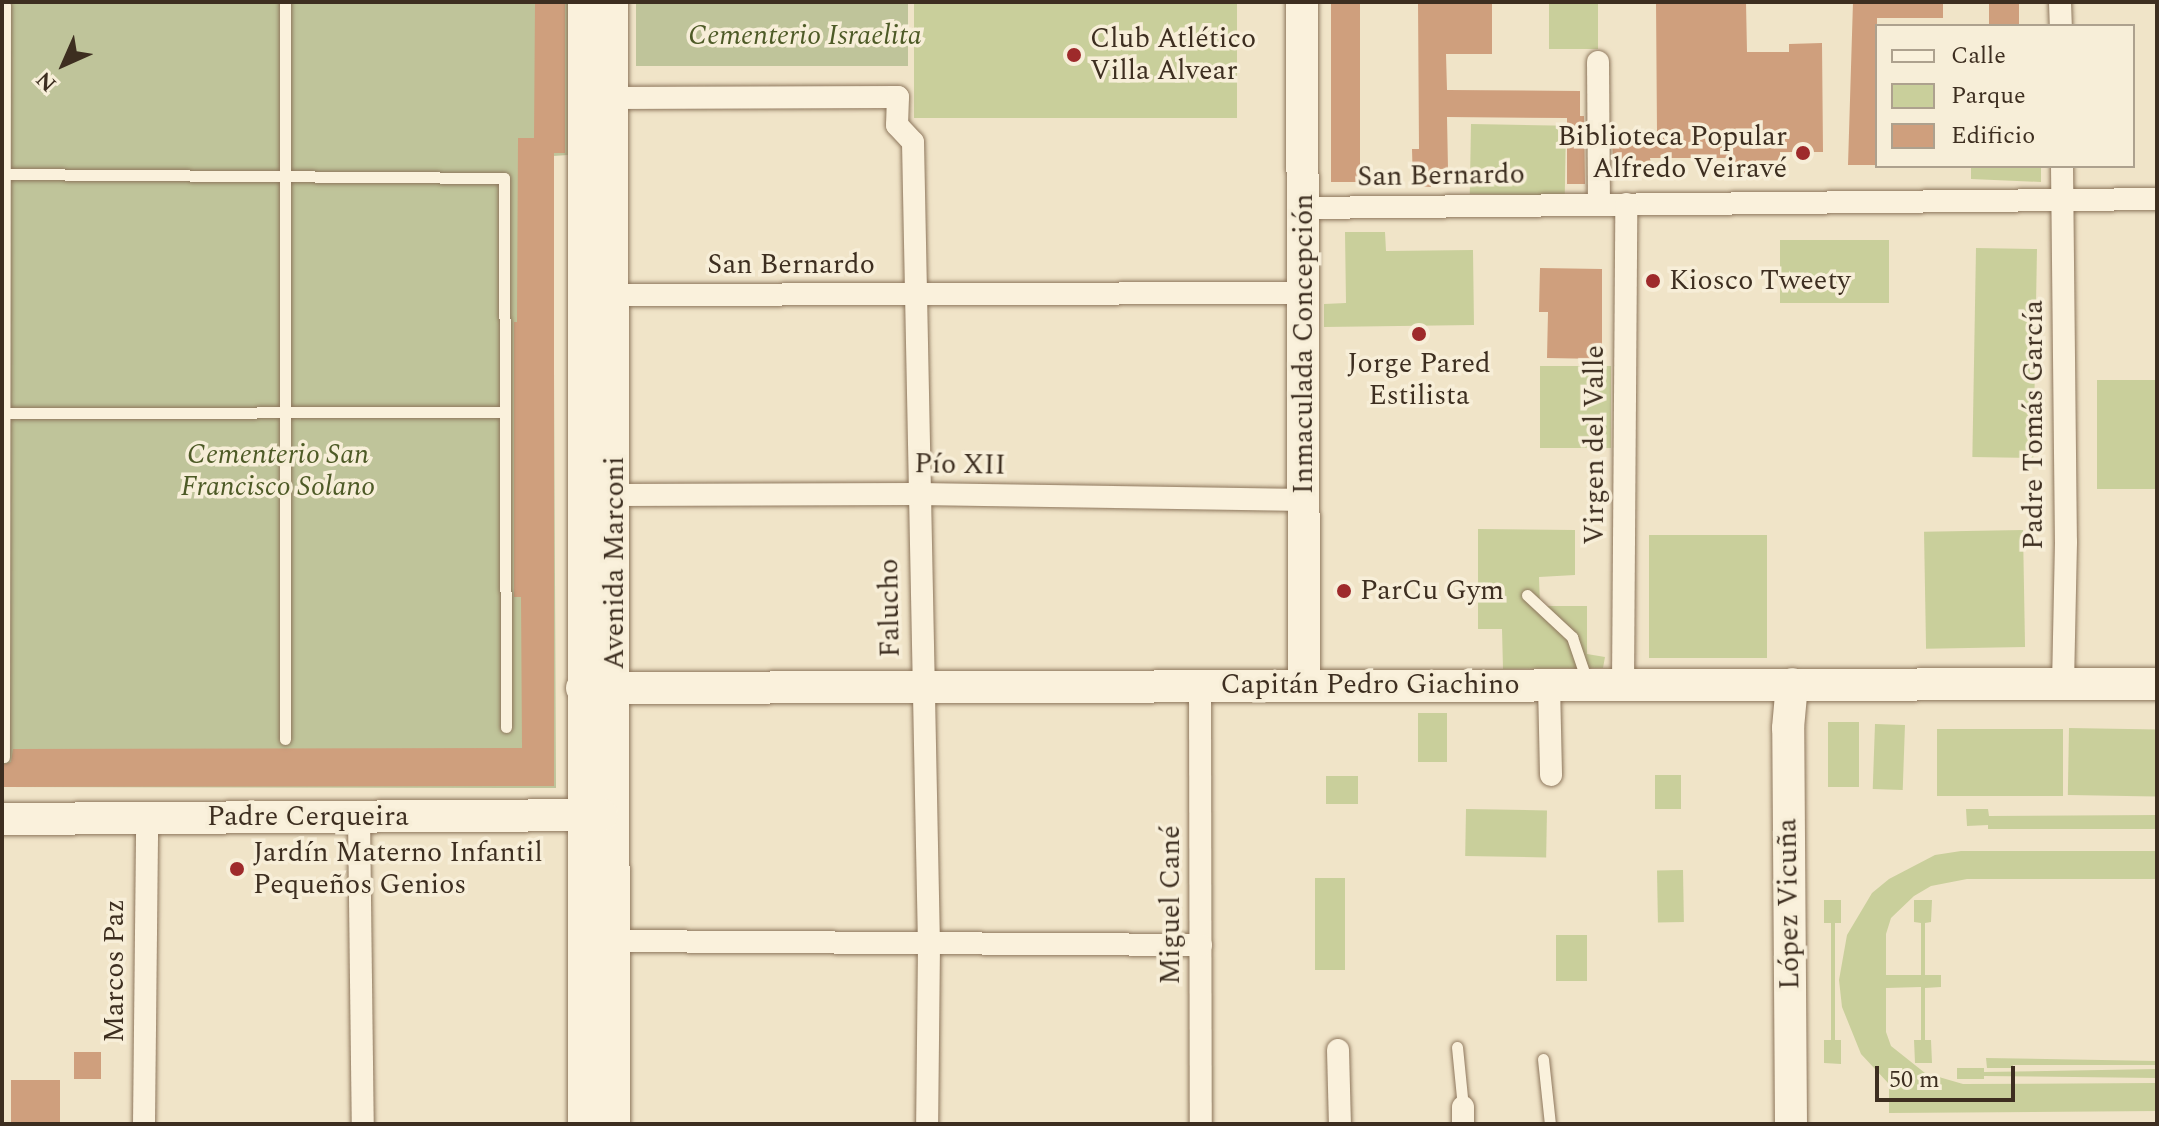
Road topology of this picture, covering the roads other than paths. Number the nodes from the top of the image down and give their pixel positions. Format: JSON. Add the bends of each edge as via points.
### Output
{"nodes":[{"id":1,"x":2,"y":2,"type":"edge"},
{"id":2,"x":285,"y":2,"type":"edge"},
{"id":3,"x":584,"y":2,"type":"edge"},
{"id":4,"x":612,"y":2,"type":"edge"},
{"id":5,"x":1302,"y":2,"type":"edge"},
{"id":6,"x":2060,"y":2,"type":"edge"},
{"id":7,"x":2061,"y":24,"type":"edge"},
{"id":8,"x":1598,"y":62,"type":"dead end"},
{"id":9,"x":611,"y":98,"type":"junction"},
{"id":10,"x":2062,"y":168,"type":"edge"},
{"id":11,"x":4,"y":174,"type":"edge"},
{"id":12,"x":284,"y":176,"type":"junction"},
{"id":13,"x":2063,"y":199,"type":"junction"},
{"id":14,"x":2157,"y":199,"type":"edge"},
{"id":15,"x":1626,"y":204,"type":"junction"},
{"id":16,"x":1599,"y":205,"type":"junction"},
{"id":17,"x":1303,"y":208,"type":"junction"},
{"id":18,"x":1304,"y":293,"type":"junction"},
{"id":19,"x":614,"y":295,"type":"junction"},
{"id":20,"x":918,"y":295,"type":"junction"},
{"id":21,"x":505,"y":412,"type":"junction"},
{"id":22,"x":3,"y":413,"type":"edge"},
{"id":23,"x":284,"y":413,"type":"junction"},
{"id":24,"x":918,"y":494,"type":"junction"},
{"id":25,"x":615,"y":495,"type":"junction"},
{"id":26,"x":1305,"y":500,"type":"junction"},
{"id":27,"x":1527,"y":595,"type":"dead end"},
{"id":28,"x":1792,"y":684,"type":"junction"},
{"id":29,"x":2063,"y":684,"type":"junction"},
{"id":30,"x":2157,"y":684,"type":"edge"},
{"id":31,"x":1200,"y":685,"type":"junction"},
{"id":32,"x":1304,"y":685,"type":"junction"},
{"id":33,"x":1549,"y":685,"type":"junction"},
{"id":34,"x":1588,"y":685,"type":"junction"},
{"id":35,"x":1623,"y":685,"type":"junction"},
{"id":36,"x":615,"y":686,"type":"junction"},
{"id":37,"x":921,"y":686,"type":"junction"},
{"id":38,"x":582,"y":688,"type":"junction"},
{"id":39,"x":506,"y":727,"type":"dead end"},
{"id":40,"x":285,"y":739,"type":"dead end"},
{"id":41,"x":4,"y":757,"type":"dead end"},
{"id":42,"x":1551,"y":775,"type":"dead end"},
{"id":43,"x":598,"y":815,"type":"junction"},
{"id":44,"x":359,"y":817,"type":"junction"},
{"id":45,"x":147,"y":818,"type":"junction"},
{"id":46,"x":2,"y":819,"type":"edge"},
{"id":47,"x":613,"y":941,"type":"junction"},
{"id":48,"x":929,"y":945,"type":"junction"},
{"id":49,"x":1201,"y":945,"type":"junction"},
{"id":50,"x":1457,"y":1047,"type":"dead end"},
{"id":51,"x":1338,"y":1050,"type":"dead end"},
{"id":52,"x":1543,"y":1059,"type":"dead end"},
{"id":53,"x":1463,"y":1115,"type":"edge"},
{"id":54,"x":144,"y":1124,"type":"edge"},
{"id":55,"x":363,"y":1124,"type":"edge"},
{"id":56,"x":584,"y":1124,"type":"edge"},
{"id":57,"x":614,"y":1124,"type":"edge"},
{"id":58,"x":927,"y":1124,"type":"edge"},
{"id":59,"x":1201,"y":1124,"type":"edge"},
{"id":60,"x":1340,"y":1124,"type":"edge"},
{"id":61,"x":1550,"y":1124,"type":"edge"},
{"id":62,"x":1791,"y":1124,"type":"edge"}],
"edges":[{"from":1,"to":11,"type":"lane"},
{"from":2,"to":12,"type":"lane"},
{"from":3,"to":38,"type":"street","name":"Avenida Marconi"},
{"from":4,"to":9,"type":"street","name":"Avenida Marconi"},
{"from":5,"to":17,"type":"street","name":"Inmaculada Concepción"},
{"from":6,"to":7,"type":"street"},
{"from":8,"to":16,"type":"street"},
{"from":9,"to":19,"type":"street","name":"Avenida Marconi"},
{"from":9,"to":20,"type":"street","name":"Falucho","via":[[898,97],[897,125],[913,142]]},
{"from":10,"to":13,"type":"street","name":"Padre Tomás García"},
{"from":11,"to":12,"type":"lane"},
{"from":11,"to":22,"type":"lane"},
{"from":12,"to":21,"type":"lane","via":[[504,178]]},
{"from":12,"to":23,"type":"lane"},
{"from":13,"to":14,"type":"street","name":"San Bernardo"},
{"from":13,"to":15,"type":"street","name":"San Bernardo"},
{"from":13,"to":29,"type":"street","name":"Padre Tomás García"},
{"from":15,"to":16,"type":"street","name":"San Bernardo"},
{"from":15,"to":35,"type":"street","name":"Virgen del Valle"},
{"from":16,"to":17,"type":"street","name":"San Bernardo"},
{"from":17,"to":18,"type":"street","name":"Inmaculada Concepción"},
{"from":18,"to":20,"type":"street","name":"San Bernardo"},
{"from":18,"to":26,"type":"street","name":"Inmaculada Concepción"},
{"from":19,"to":20,"type":"street","name":"San Bernardo"},
{"from":19,"to":25,"type":"street","name":"Avenida Marconi"},
{"from":20,"to":24,"type":"street","name":"Falucho"},
{"from":21,"to":23,"type":"lane"},
{"from":21,"to":39,"type":"lane"},
{"from":22,"to":23,"type":"lane"},
{"from":22,"to":41,"type":"lane"},
{"from":23,"to":40,"type":"lane"},
{"from":24,"to":25,"type":"street","name":"Pío XII"},
{"from":24,"to":26,"type":"street","name":"Pío XII"},
{"from":24,"to":37,"type":"street","name":"Falucho"},
{"from":25,"to":36,"type":"street","name":"Avenida Marconi"},
{"from":26,"to":32,"type":"street","name":"Inmaculada Concepción"},
{"from":27,"to":34,"type":"lane","via":[[1572,637]]},
{"from":28,"to":29,"type":"street","name":"Capitán Pedro Giachino"},
{"from":28,"to":35,"type":"street","name":"Capitán Pedro Giachino"},
{"from":28,"to":62,"type":"street","name":"López Vicuña"},
{"from":29,"to":30,"type":"street","name":"Capitán Pedro Giachino"},
{"from":31,"to":32,"type":"street","name":"Capitán Pedro Giachino"},
{"from":31,"to":37,"type":"street","name":"Capitán Pedro Giachino"},
{"from":31,"to":49,"type":"street","name":"Miguel Cané"},
{"from":32,"to":33,"type":"street","name":"Capitán Pedro Giachino"},
{"from":33,"to":34,"type":"street","name":"Capitán Pedro Giachino"},
{"from":33,"to":42,"type":"street"},
{"from":34,"to":35,"type":"street","name":"Capitán Pedro Giachino"},
{"from":36,"to":37,"type":"street","name":"Capitán Pedro Giachino"},
{"from":36,"to":38,"type":"street","name":"Capitán Pedro Giachino"},
{"from":36,"to":43,"type":"street","name":"Avenida Marconi"},
{"from":37,"to":48,"type":"street","name":"Falucho"},
{"from":38,"to":43,"type":"street","name":"Avenida Marconi"},
{"from":43,"to":44,"type":"street","name":"Padre Cerqueira"},
{"from":43,"to":47,"type":"street","name":"Avenida Marconi"},
{"from":43,"to":56,"type":"street","name":"Avenida Marconi"},
{"from":44,"to":45,"type":"street","name":"Padre Cerqueira"},
{"from":44,"to":55,"type":"street"},
{"from":45,"to":46,"type":"street","name":"Padre Cerqueira"},
{"from":45,"to":54,"type":"street","name":"Marcos Paz"},
{"from":47,"to":48,"type":"street"},
{"from":47,"to":57,"type":"street","name":"Avenida Marconi"},
{"from":48,"to":49,"type":"street"},
{"from":48,"to":58,"type":"street","name":"Falucho"},
{"from":49,"to":59,"type":"street","name":"Miguel Cané"},
{"from":50,"to":53,"type":"lane"},
{"from":51,"to":60,"type":"street"},
{"from":52,"to":61,"type":"lane"}]}
